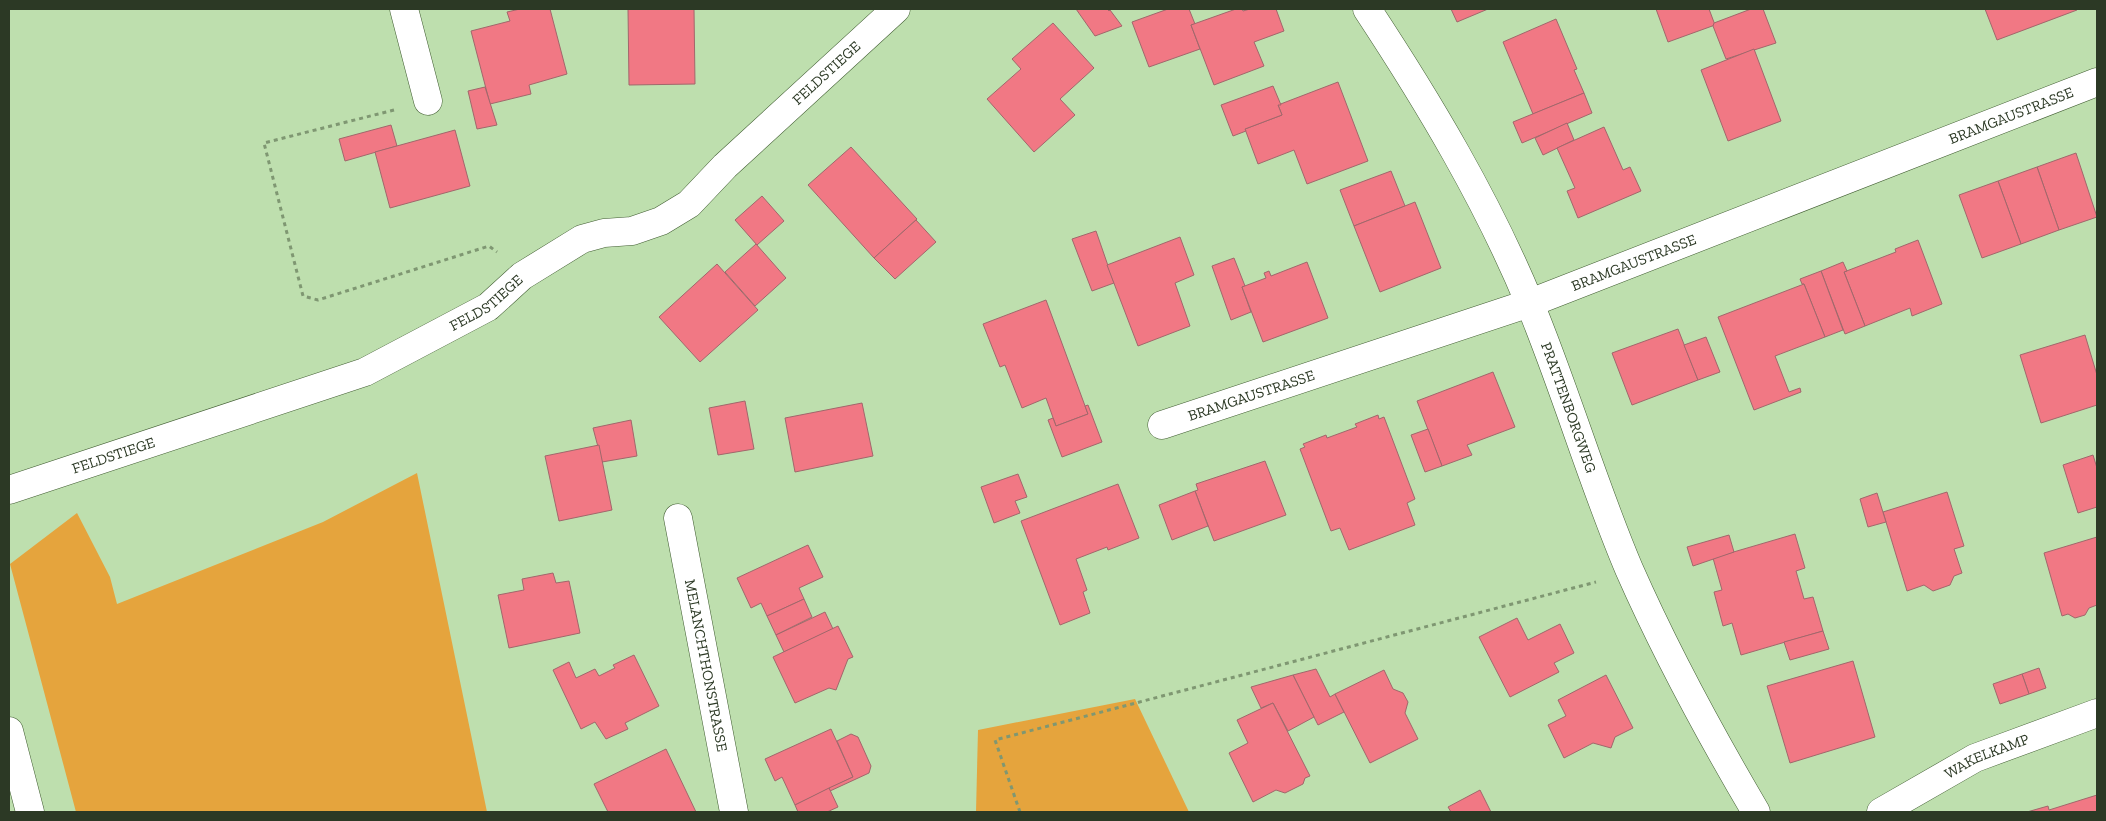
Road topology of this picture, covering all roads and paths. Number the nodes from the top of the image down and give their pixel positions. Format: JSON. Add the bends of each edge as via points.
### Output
{"nodes":[{"id":1,"x":404,"y":9,"type":"edge"},
{"id":2,"x":896,"y":9,"type":"edge"},
{"id":3,"x":1367,"y":9,"type":"edge"},
{"id":4,"x":2097,"y":82,"type":"edge"},
{"id":5,"x":428,"y":101,"type":"joint"},
{"id":6,"x":522,"y":276,"type":"junction"},
{"id":7,"x":1530,"y":303,"type":"junction"},
{"id":8,"x":1162,"y":425,"type":"dead end"},
{"id":9,"x":9,"y":490,"type":"edge"},
{"id":10,"x":678,"y":518,"type":"dead end"},
{"id":11,"x":1629,"y":569,"type":"junction"},
{"id":12,"x":2097,"y":713,"type":"edge"},
{"id":13,"x":9,"y":730,"type":"edge"},
{"id":14,"x":30,"y":812,"type":"edge"},
{"id":15,"x":734,"y":812,"type":"edge"},
{"id":16,"x":1020,"y":812,"type":"edge"},
{"id":17,"x":1756,"y":812,"type":"edge"},
{"id":18,"x":1881,"y":812,"type":"edge"}],
"edges":[{"from":1,"to":5,"type":"street"},
{"from":2,"to":6,"type":"street","name":"FELDSTIEGE","via":[[725,166],[689,204],[661,221],[632,231],[582,238]]},
{"from":3,"to":7,"type":"street","name":"PRATTENBORGWEG","via":[[1421,91],[1474,187]]},
{"from":4,"to":7,"type":"street","name":"BRAMGAUSTRASSE"},
{"from":5,"to":6,"type":"path","via":[[264,143],[303,296],[318,300],[489,246],[505,257]]},
{"from":6,"to":9,"type":"street","name":"FELDSTIEGE","via":[[488,307],[365,372]]},
{"from":7,"to":8,"type":"street","name":"BRAMGAUSTRASSE"},
{"from":7,"to":11,"type":"street","name":"PRATTENBORGWEG"},
{"from":10,"to":15,"type":"street","name":"MELANCHTHONSTRASSE"},
{"from":11,"to":16,"type":"path","via":[[1595,583],[995,740]]},
{"from":11,"to":17,"type":"street","name":"PRATTENBORGWEG","via":[[1704,724]]},
{"from":12,"to":18,"type":"street","name":"WAKELKAMP","via":[[1975,758]]},
{"from":13,"to":14,"type":"street"}]}
